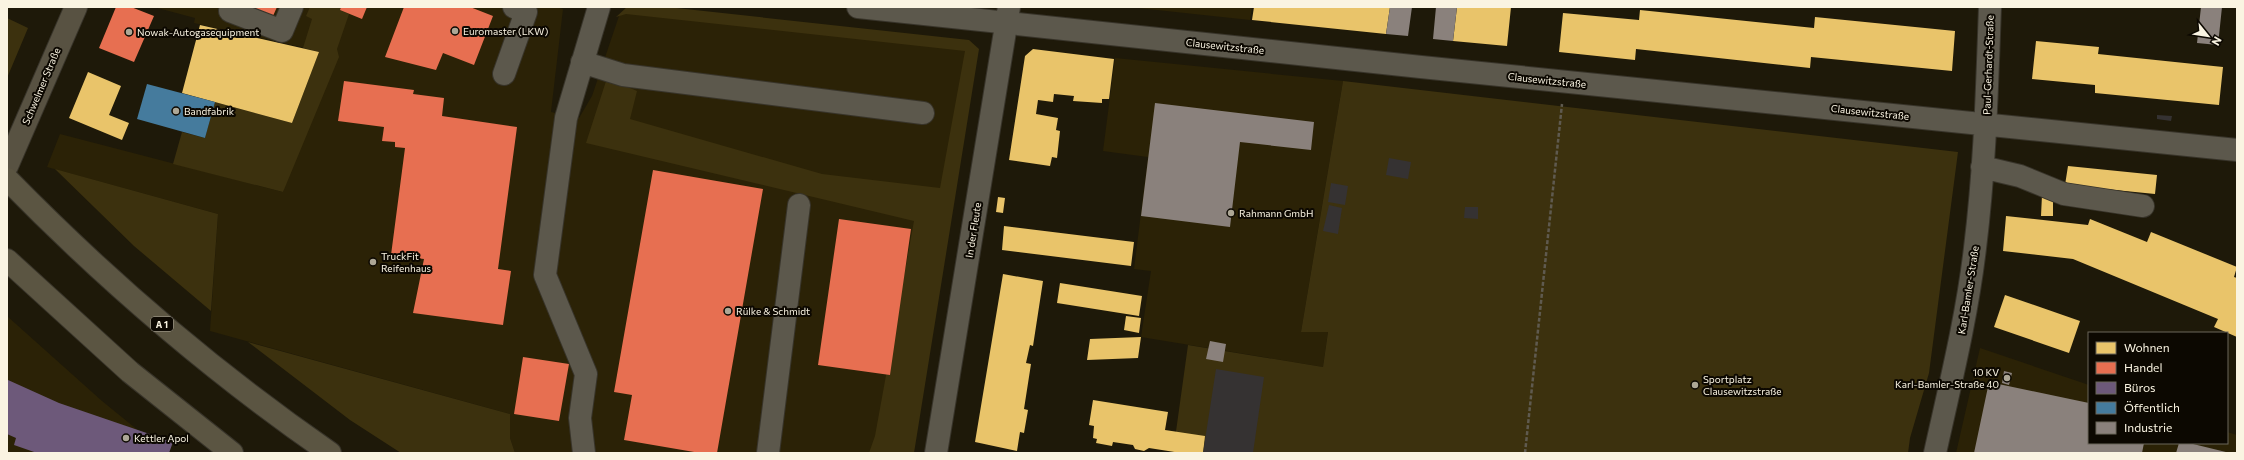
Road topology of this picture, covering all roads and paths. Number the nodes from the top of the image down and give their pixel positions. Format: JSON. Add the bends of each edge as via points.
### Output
{"nodes":[{"id":1,"x":76,"y":7,"type":"edge"},
{"id":2,"x":231,"y":7,"type":"edge"},
{"id":3,"x":292,"y":7,"type":"edge"},
{"id":4,"x":514,"y":7,"type":"edge"},
{"id":5,"x":599,"y":7,"type":"edge"},
{"id":6,"x":858,"y":7,"type":"edge"},
{"id":7,"x":1990,"y":7,"type":"edge"},
{"id":8,"x":1007,"y":15,"type":"edge"},
{"id":9,"x":582,"y":62,"type":"junction"},
{"id":10,"x":504,"y":74,"type":"dead end"},
{"id":11,"x":1564,"y":82,"type":"junction"},
{"id":12,"x":923,"y":113,"type":"dead end"},
{"id":13,"x":1986,"y":124,"type":"junction"},
{"id":14,"x":2237,"y":150,"type":"edge"},
{"id":15,"x":7,"y":166,"type":"edge"},
{"id":16,"x":1982,"y":167,"type":"junction"},
{"id":17,"x":7,"y":179,"type":"edge"},
{"id":18,"x":799,"y":205,"type":"dead end"},
{"id":19,"x":2143,"y":206,"type":"dead end"},
{"id":20,"x":7,"y":260,"type":"edge"},
{"id":21,"x":232,"y":453,"type":"edge"},
{"id":22,"x":330,"y":453,"type":"edge"},
{"id":23,"x":584,"y":453,"type":"edge"},
{"id":24,"x":768,"y":453,"type":"edge"},
{"id":25,"x":936,"y":453,"type":"edge"},
{"id":26,"x":1525,"y":453,"type":"edge"},
{"id":27,"x":1935,"y":453,"type":"edge"}],
"edges":[{"from":1,"to":15,"type":"main road","name":"Schwelmer Straße"},
{"from":2,"to":3,"type":"street","via":[[230,11],[282,31]]},
{"from":4,"to":10,"type":"street","via":[[526,12]]},
{"from":5,"to":9,"type":"street"},
{"from":6,"to":8,"type":"street","name":"Clausewitzstraße"},
{"from":7,"to":13,"type":"street","name":"Paul-Gerhardt-Straße"},
{"from":8,"to":11,"type":"street","name":"Clausewitzstraße"},
{"from":8,"to":25,"type":"street","name":"In der Fleute"},
{"from":9,"to":12,"type":"street","via":[[623,75]]},
{"from":9,"to":23,"type":"street","via":[[566,118],[545,275],[586,374],[580,418]]},
{"from":11,"to":13,"type":"street","name":"Clausewitzstraße"},
{"from":11,"to":26,"type":"path"},
{"from":13,"to":14,"type":"street","name":"Clausewitzstraße"},
{"from":13,"to":16,"type":"street","name":"Karl-Bamler-Straße"},
{"from":16,"to":19,"type":"street","via":[[2020,176],[2064,194]]},
{"from":16,"to":27,"type":"street","name":"Karl-Bamler-Straße","via":[[1975,249],[1958,350]]},
{"from":17,"to":22,"type":"highway","number":"A 1","via":[[156,319],[260,403]]},
{"from":18,"to":24,"type":"street"},
{"from":20,"to":21,"type":"highway","via":[[130,372]]}]}
